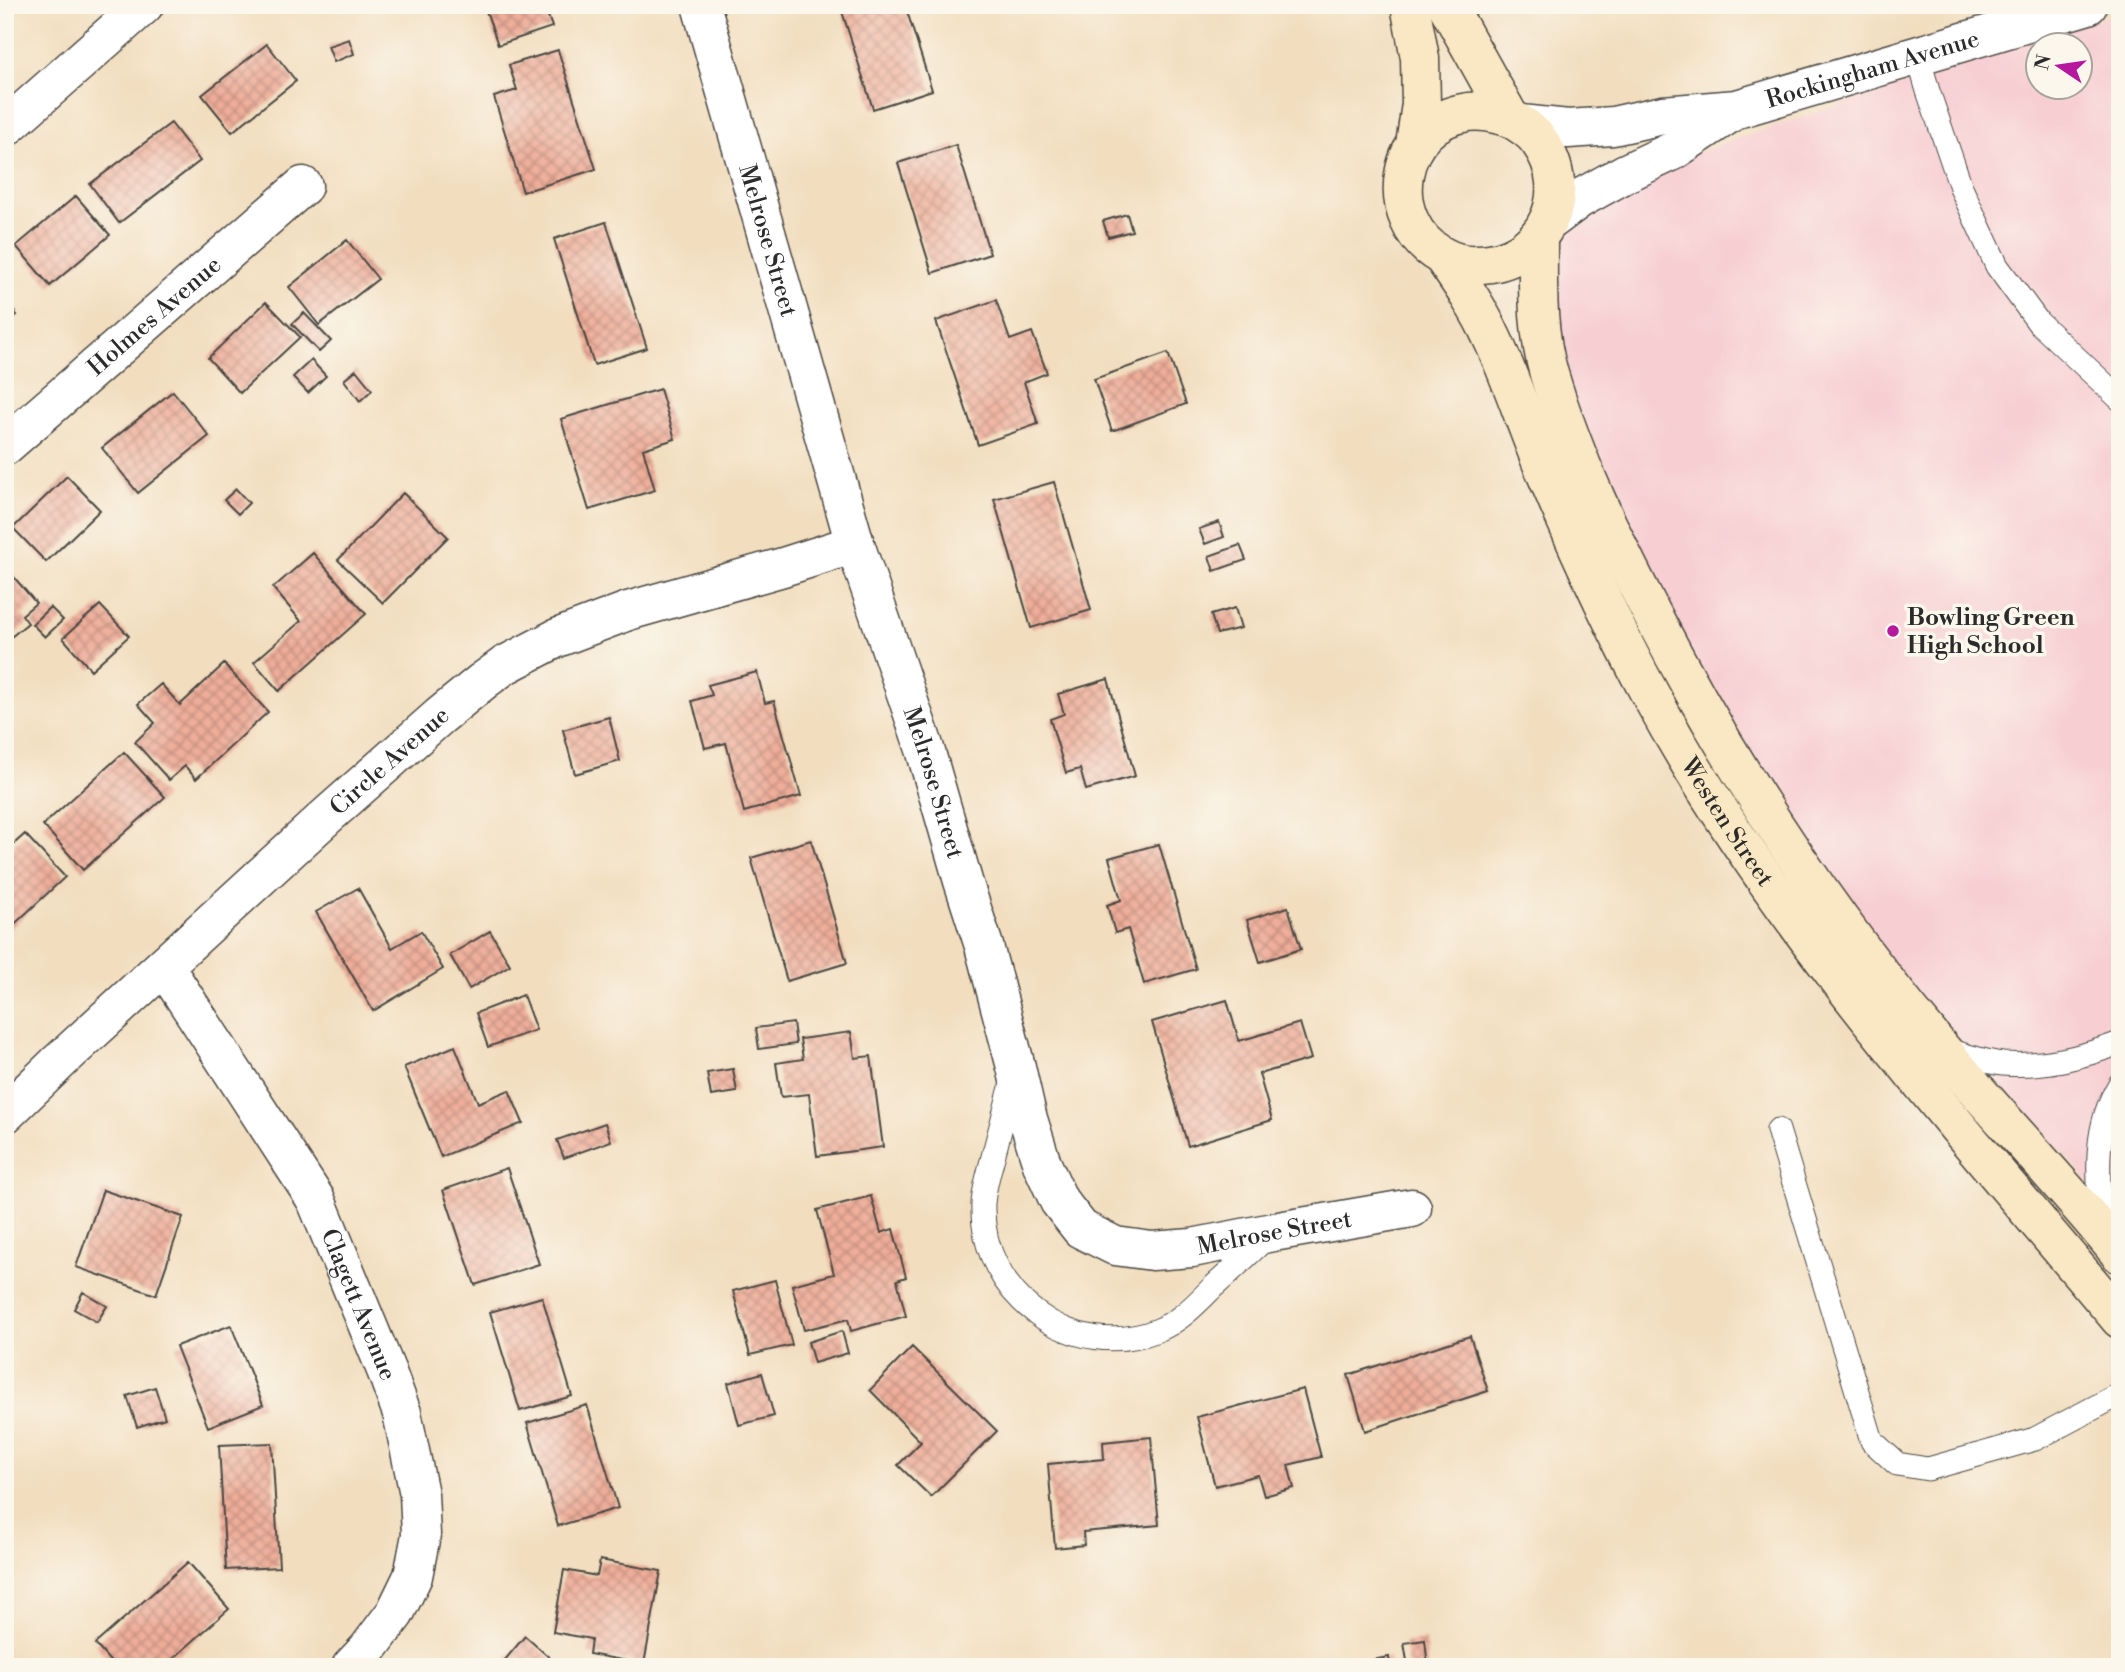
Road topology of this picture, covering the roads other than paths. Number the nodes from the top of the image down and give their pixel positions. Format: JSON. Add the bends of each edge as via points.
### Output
{"nodes":[{"id":1,"x":701,"y":5,"type":"edge"},
{"id":2,"x":1410,"y":5,"type":"edge"},
{"id":3,"x":1447,"y":5,"type":"edge"},
{"id":4,"x":2088,"y":5,"type":"edge"},
{"id":5,"x":138,"y":7,"type":"edge"},
{"id":6,"x":1918,"y":56,"type":"junction"},
{"id":7,"x":1737,"y":109,"type":"junction"},
{"id":8,"x":1516,"y":121,"type":"junction"},
{"id":9,"x":5,"y":128,"type":"edge"},
{"id":10,"x":1415,"y":145,"type":"junction"},
{"id":11,"x":303,"y":187,"type":"dead end"},
{"id":12,"x":1543,"y":230,"type":"junction"},
{"id":13,"x":1443,"y":257,"type":"junction"},
{"id":14,"x":2120,"y":399,"type":"edge"},
{"id":15,"x":5,"y":446,"type":"edge"},
{"id":16,"x":855,"y":544,"type":"junction"},
{"id":17,"x":164,"y":966,"type":"junction"},
{"id":18,"x":2120,"y":1043,"type":"edge"},
{"id":19,"x":1941,"y":1049,"type":"junction"},
{"id":20,"x":1016,"y":1067,"type":"junction"},
{"id":21,"x":2120,"y":1084,"type":"edge"},
{"id":22,"x":5,"y":1114,"type":"edge"},
{"id":23,"x":1778,"y":1130,"type":"dead end"},
{"id":24,"x":1412,"y":1208,"type":"dead end"},
{"id":25,"x":1273,"y":1232,"type":"junction"},
{"id":26,"x":2111,"y":1243,"type":"edge"},
{"id":27,"x":2120,"y":1320,"type":"edge"},
{"id":28,"x":2120,"y":1394,"type":"edge"},
{"id":29,"x":351,"y":1667,"type":"edge"}],
"edges":[{"from":1,"to":16,"type":"street","name":"Melrose Street"},
{"from":2,"to":10,"type":"street","via":[[1420,58]]},
{"from":3,"to":8,"type":"street"},
{"from":4,"to":6,"type":"street","name":"Rockingham Avenue"},
{"from":5,"to":9,"type":"street"},
{"from":6,"to":7,"type":"street","name":"Rockingham Avenue"},
{"from":6,"to":14,"type":"lane","via":[[1962,190],[1997,266],[2038,322]]},
{"from":7,"to":8,"type":"street","name":"Rockingham Avenue","via":[[1567,128]]},
{"from":7,"to":12,"type":"street","name":"Rockingham Avenue","via":[[1673,150],[1579,199]]},
{"from":8,"to":10,"type":"street","via":[[1490,112],[1468,112],[1429,129]]},
{"from":8,"to":12,"type":"street","via":[[1538,139],[1555,179],[1554,202]]},
{"from":10,"to":13,"type":"street","via":[[1404,169],[1402,195],[1408,220],[1423,241]]},
{"from":11,"to":15,"type":"street","name":"Holmes Avenue"},
{"from":12,"to":13,"type":"street","via":[[1519,254],[1494,264],[1468,265]]},
{"from":12,"to":19,"type":"street","name":"Westen Street","via":[[1539,324],[1549,372],[1577,452],[1624,559],[1691,689],[1769,818],[1847,930]]},
{"from":13,"to":27,"type":"street","name":"Westen Street","via":[[1493,339],[1602,599],[1710,798],[1830,968]]},
{"from":16,"to":17,"type":"street","name":"Circle Avenue","via":[[628,611],[557,638],[505,665],[440,716]]},
{"from":16,"to":20,"type":"street","name":"Melrose Street","via":[[925,749]]},
{"from":17,"to":22,"type":"street","name":"Circle Avenue"},
{"from":17,"to":29,"type":"street","name":"Clagett Avenue","via":[[316,1200],[402,1413],[419,1494],[421,1535],[413,1576],[395,1612]]},
{"from":18,"to":19,"type":"lane","via":[[2051,1063],[2002,1064]]},
{"from":19,"to":26,"type":"street","name":"Westen Street"},
{"from":20,"to":25,"type":"street","name":"Melrose Street","via":[[1042,1164],[1059,1201],[1081,1229],[1115,1246],[1152,1251]]},
{"from":20,"to":25,"type":"lane","via":[[983,1203],[990,1252],[1015,1294],[1033,1312],[1080,1334],[1106,1338],[1158,1330],[1181,1318]]},
{"from":21,"to":26,"type":"lane","via":[[2101,1127],[2098,1178]]},
{"from":23,"to":28,"type":"lane","via":[[1872,1441],[1897,1464],[1928,1469],[2035,1439]]},
{"from":24,"to":25,"type":"street","name":"Melrose Street"}]}
